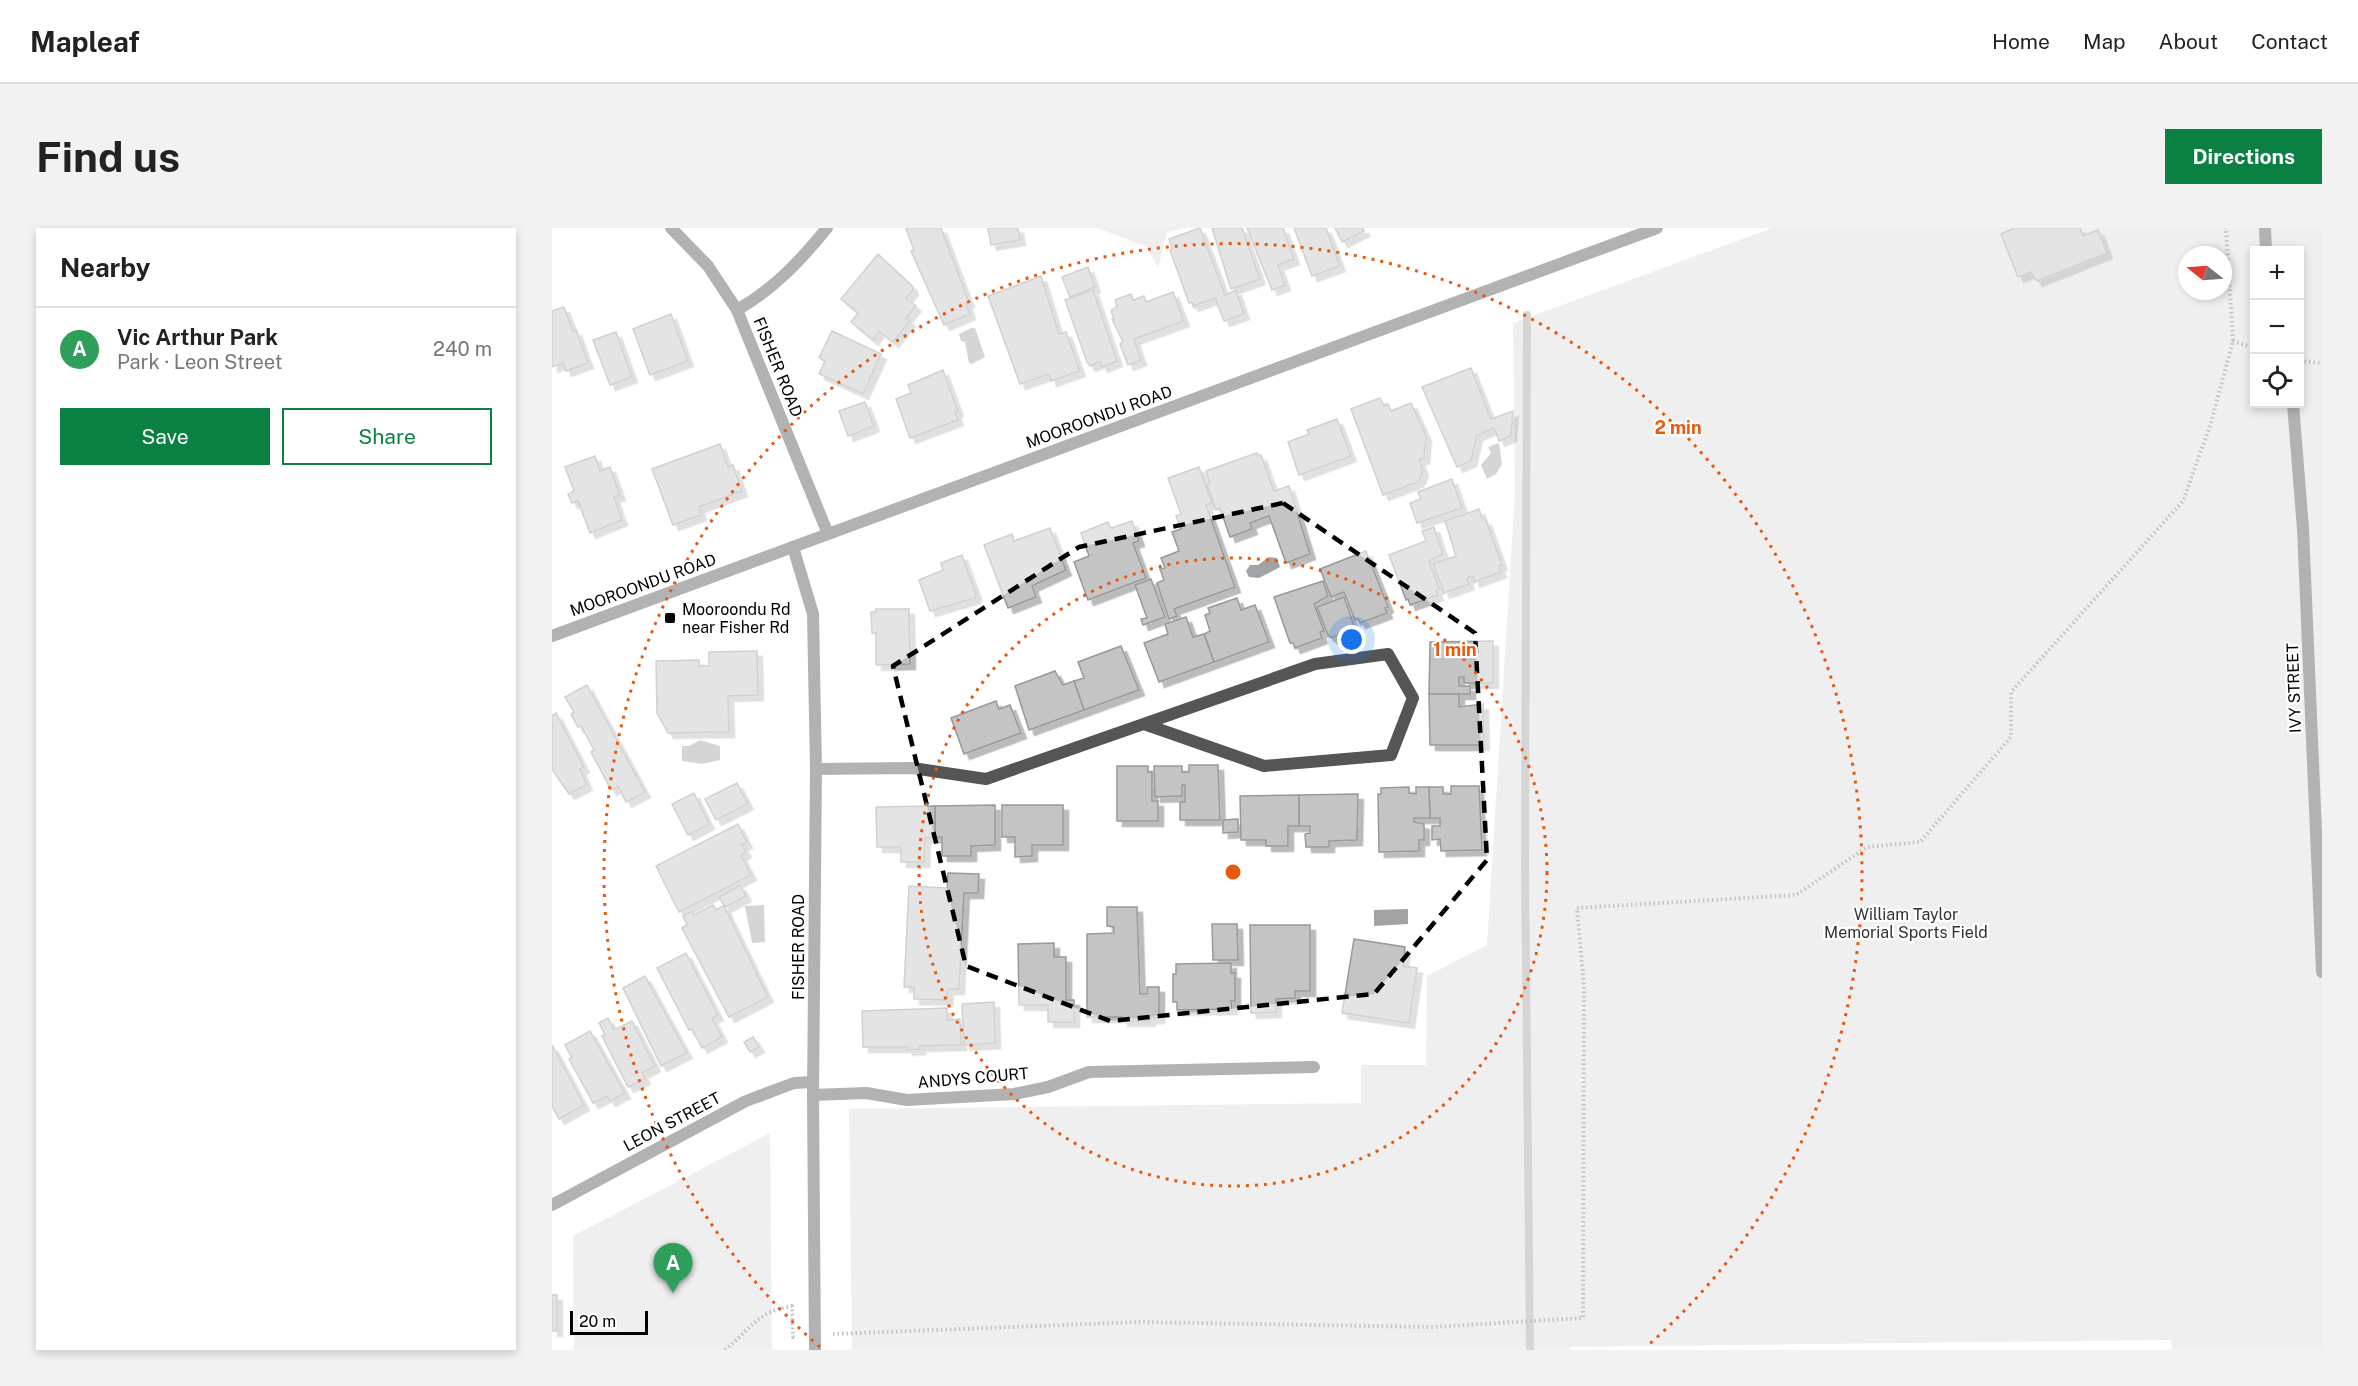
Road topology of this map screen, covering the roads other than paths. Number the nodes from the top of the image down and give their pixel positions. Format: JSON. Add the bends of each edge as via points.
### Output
{"nodes":[{"id":1,"x":671,"y":228,"type":"edge"},
{"id":2,"x":827,"y":228,"type":"edge"},
{"id":3,"x":1657,"y":228,"type":"edge"},
{"id":4,"x":2265,"y":228,"type":"edge"},
{"id":5,"x":2266,"y":246,"type":"edge"},
{"id":6,"x":736,"y":310,"type":"junction"},
{"id":7,"x":2293,"y":408,"type":"edge"},
{"id":8,"x":828,"y":534,"type":"junction"},
{"id":9,"x":793,"y":548,"type":"junction"},
{"id":10,"x":552,"y":636,"type":"edge"},
{"id":11,"x":1144,"y":724,"type":"junction"},
{"id":12,"x":816,"y":769,"type":"junction"},
{"id":13,"x":2322,"y":972,"type":"edge"},
{"id":14,"x":1314,"y":1067,"type":"dead end"},
{"id":15,"x":813,"y":1088,"type":"junction"},
{"id":16,"x":552,"y":1205,"type":"edge"},
{"id":17,"x":815,"y":1350,"type":"edge"}],
"edges":[{"from":1,"to":6,"type":"street","name":"FISHER ROAD","via":[[708,267]]},
{"from":2,"to":6,"type":"street","via":[[795,266],[762,295]]},
{"from":3,"to":8,"type":"street","name":"MOOROONDU ROAD"},
{"from":4,"to":5,"type":"street"},
{"from":6,"to":8,"type":"street","name":"FISHER ROAD"},
{"from":7,"to":13,"type":"street","name":"IVY STREET","via":[[2303,529]]},
{"from":8,"to":9,"type":"street","name":"MOOROONDU ROAD"},
{"from":9,"to":10,"type":"street","name":"MOOROONDU ROAD"},
{"from":9,"to":12,"type":"street","name":"FISHER ROAD","via":[[813,614]]},
{"from":11,"to":11,"type":"street","via":[[1315,664],[1388,654],[1413,698],[1390,755],[1264,766]]},
{"from":11,"to":12,"type":"street","via":[[986,779],[912,768]]},
{"from":12,"to":15,"type":"street","name":"FISHER ROAD"},
{"from":14,"to":15,"type":"street","name":"ANDYS COURT","via":[[1089,1072],[1014,1094],[919,1100]]},
{"from":15,"to":16,"type":"street","name":"LEON STREET","via":[[794,1083],[746,1101]]},
{"from":15,"to":17,"type":"street","name":"FISHER ROAD"}]}
